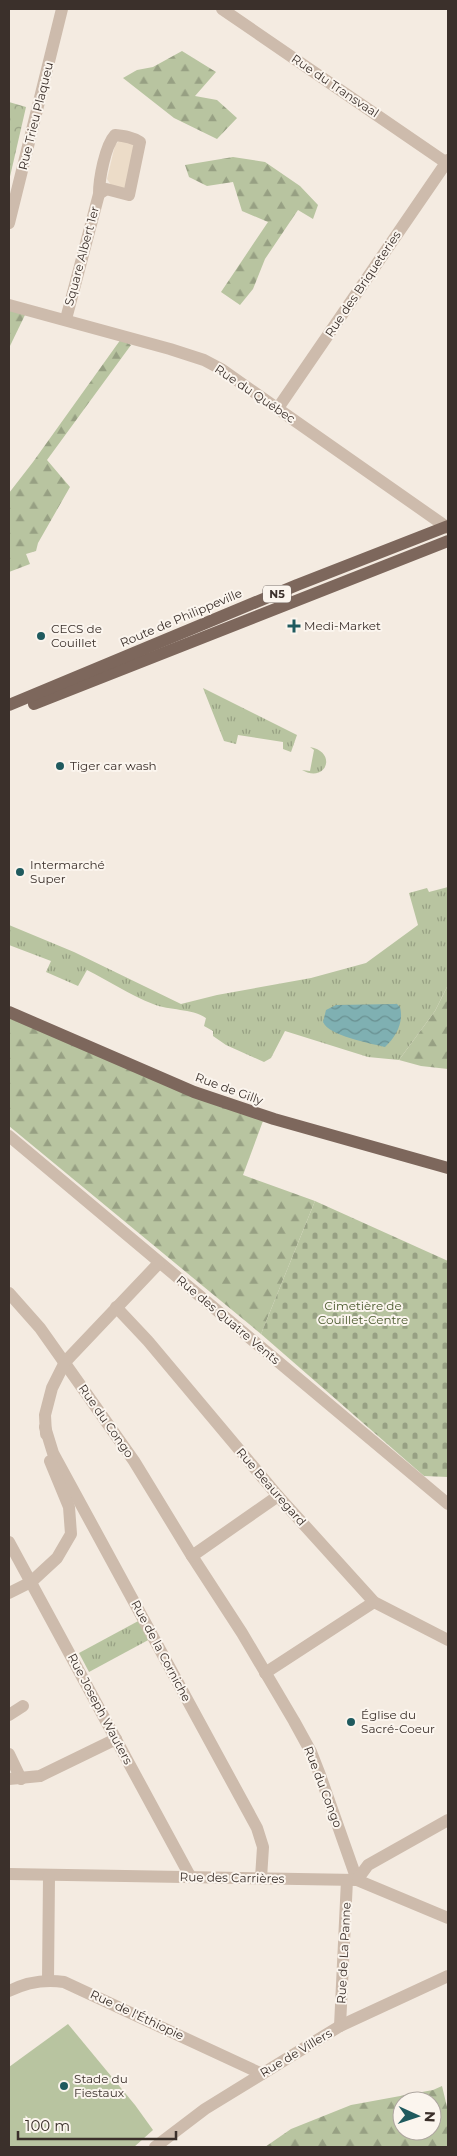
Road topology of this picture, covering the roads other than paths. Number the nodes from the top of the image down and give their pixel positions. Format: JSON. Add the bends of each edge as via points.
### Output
{"nodes":[{"id":1,"x":63,"y":9,"type":"edge"},
{"id":2,"x":222,"y":9,"type":"edge"},
{"id":3,"x":448,"y":162,"type":"edge"},
{"id":4,"x":99,"y":194,"type":"junction"},
{"id":5,"x":9,"y":223,"type":"edge"},
{"id":6,"x":9,"y":305,"type":"edge"},
{"id":7,"x":66,"y":319,"type":"junction"},
{"id":8,"x":278,"y":408,"type":"junction"},
{"id":9,"x":448,"y":527,"type":"edge"},
{"id":10,"x":448,"y":541,"type":"edge"},
{"id":11,"x":9,"y":705,"type":"edge"},
{"id":12,"x":9,"y":714,"type":"edge"},
{"id":13,"x":9,"y":1012,"type":"edge"},
{"id":14,"x":9,"y":1136,"type":"edge"},
{"id":15,"x":448,"y":1168,"type":"edge"},
{"id":16,"x":159,"y":1263,"type":"junction"},
{"id":17,"x":9,"y":1293,"type":"edge"},
{"id":18,"x":116,"y":1307,"type":"junction"},
{"id":19,"x":64,"y":1362,"type":"junction"},
{"id":20,"x":44,"y":1427,"type":"junction"},
{"id":21,"x":278,"y":1496,"type":"junction"},
{"id":22,"x":448,"y":1504,"type":"edge"},
{"id":23,"x":9,"y":1542,"type":"edge"},
{"id":24,"x":192,"y":1556,"type":"junction"},
{"id":25,"x":31,"y":1582,"type":"junction"},
{"id":26,"x":9,"y":1593,"type":"edge"},
{"id":27,"x":374,"y":1602,"type":"junction"},
{"id":28,"x":448,"y":1640,"type":"edge"},
{"id":29,"x":265,"y":1673,"type":"junction"},
{"id":30,"x":23,"y":1706,"type":"dead end"},
{"id":31,"x":9,"y":1714,"type":"edge"},
{"id":32,"x":116,"y":1739,"type":"junction"},
{"id":33,"x":9,"y":1754,"type":"edge"},
{"id":34,"x":15,"y":1779,"type":"edge"},
{"id":35,"x":448,"y":1820,"type":"edge"},
{"id":36,"x":9,"y":1874,"type":"edge"},
{"id":37,"x":49,"y":1876,"type":"junction"},
{"id":38,"x":190,"y":1876,"type":"junction"},
{"id":39,"x":261,"y":1878,"type":"junction"},
{"id":40,"x":352,"y":1880,"type":"junction"},
{"id":41,"x":448,"y":1918,"type":"edge"},
{"id":42,"x":448,"y":1976,"type":"edge"},
{"id":43,"x":48,"y":1980,"type":"junction"},
{"id":44,"x":9,"y":1992,"type":"edge"},
{"id":45,"x":340,"y":2026,"type":"junction"},
{"id":46,"x":262,"y":2074,"type":"junction"},
{"id":47,"x":155,"y":2147,"type":"edge"}],
"edges":[{"from":1,"to":5,"type":"street","name":"Rue Trieu Plaqueu"},
{"from":2,"to":3,"type":"street","name":"Rue du Transvaal"},
{"from":3,"to":8,"type":"street","name":"Rue des Briqueteries"},
{"from":4,"to":4,"type":"street","name":"Square Albert 1er","via":[[106,189],[128,195],[140,142],[115,135],[111,139]]},
{"from":4,"to":7,"type":"street","name":"Square Albert 1er"},
{"from":6,"to":7,"type":"street","name":"Rue du Québec"},
{"from":7,"to":8,"type":"street","name":"Rue du Québec","via":[[204,360]]},
{"from":8,"to":9,"type":"street","name":"Rue du Québec"},
{"from":9,"to":11,"type":"main road","name":"Route de Philippeville","number":"N5","via":[[297,585]]},
{"from":10,"to":12,"type":"main road","name":"Route de Philippeville","number":"N5"},
{"from":13,"to":15,"type":"main road","name":"Rue de Gilly","via":[[194,1092],[274,1119]]},
{"from":14,"to":16,"type":"street","name":"Rue des Quatre Vents"},
{"from":16,"to":18,"type":"street"},
{"from":16,"to":22,"type":"street","name":"Rue des Quatre Vents"},
{"from":17,"to":19,"type":"street","name":"Rue du Congo"},
{"from":18,"to":19,"type":"street"},
{"from":18,"to":21,"type":"street","name":"Rue Beauregard"},
{"from":19,"to":20,"type":"street","via":[[52,1388]]},
{"from":19,"to":24,"type":"street","name":"Rue du Congo","via":[[134,1460]]},
{"from":20,"to":25,"type":"street","via":[[50,1464],[69,1507],[71,1534],[57,1558]]},
{"from":20,"to":39,"type":"street","name":"Rue de la Corniche","via":[[53,1453],[257,1828],[263,1847]]},
{"from":21,"to":24,"type":"street"},
{"from":21,"to":27,"type":"street","name":"Rue Beauregard"},
{"from":23,"to":25,"type":"street","name":"Rue Joseph Wauters"},
{"from":24,"to":29,"type":"street","name":"Rue du Congo"},
{"from":25,"to":26,"type":"street"},
{"from":25,"to":32,"type":"street","name":"Rue Joseph Wauters"},
{"from":27,"to":28,"type":"street","name":"Rue Beauregard"},
{"from":27,"to":29,"type":"street"},
{"from":29,"to":40,"type":"street","name":"Rue du Congo","via":[[311,1752]]},
{"from":30,"to":31,"type":"street"},
{"from":32,"to":34,"type":"street","via":[[47,1774]]},
{"from":32,"to":38,"type":"street","name":"Rue Joseph Wauters"},
{"from":33,"to":34,"type":"street"},
{"from":35,"to":40,"type":"street","via":[[368,1865]]},
{"from":36,"to":37,"type":"street","name":"Rue des Carrières"},
{"from":37,"to":38,"type":"street","name":"Rue des Carrières"},
{"from":37,"to":43,"type":"street"},
{"from":38,"to":39,"type":"street","name":"Rue des Carrières"},
{"from":39,"to":40,"type":"street","name":"Rue des Carrières"},
{"from":40,"to":41,"type":"street","name":"Rue des Carrières"},
{"from":40,"to":45,"type":"street","name":"Rue de La Panne"},
{"from":42,"to":45,"type":"street","name":"Rue de Villers"},
{"from":43,"to":44,"type":"street","name":"Rue de l'Éthiopie","via":[[22,1984]]},
{"from":43,"to":46,"type":"street","name":"Rue de l'Éthiopie","via":[[79,1988]]},
{"from":45,"to":46,"type":"street","name":"Rue de Villers"},
{"from":46,"to":47,"type":"street","name":"Rue de Villers","via":[[205,2108]]}]}
